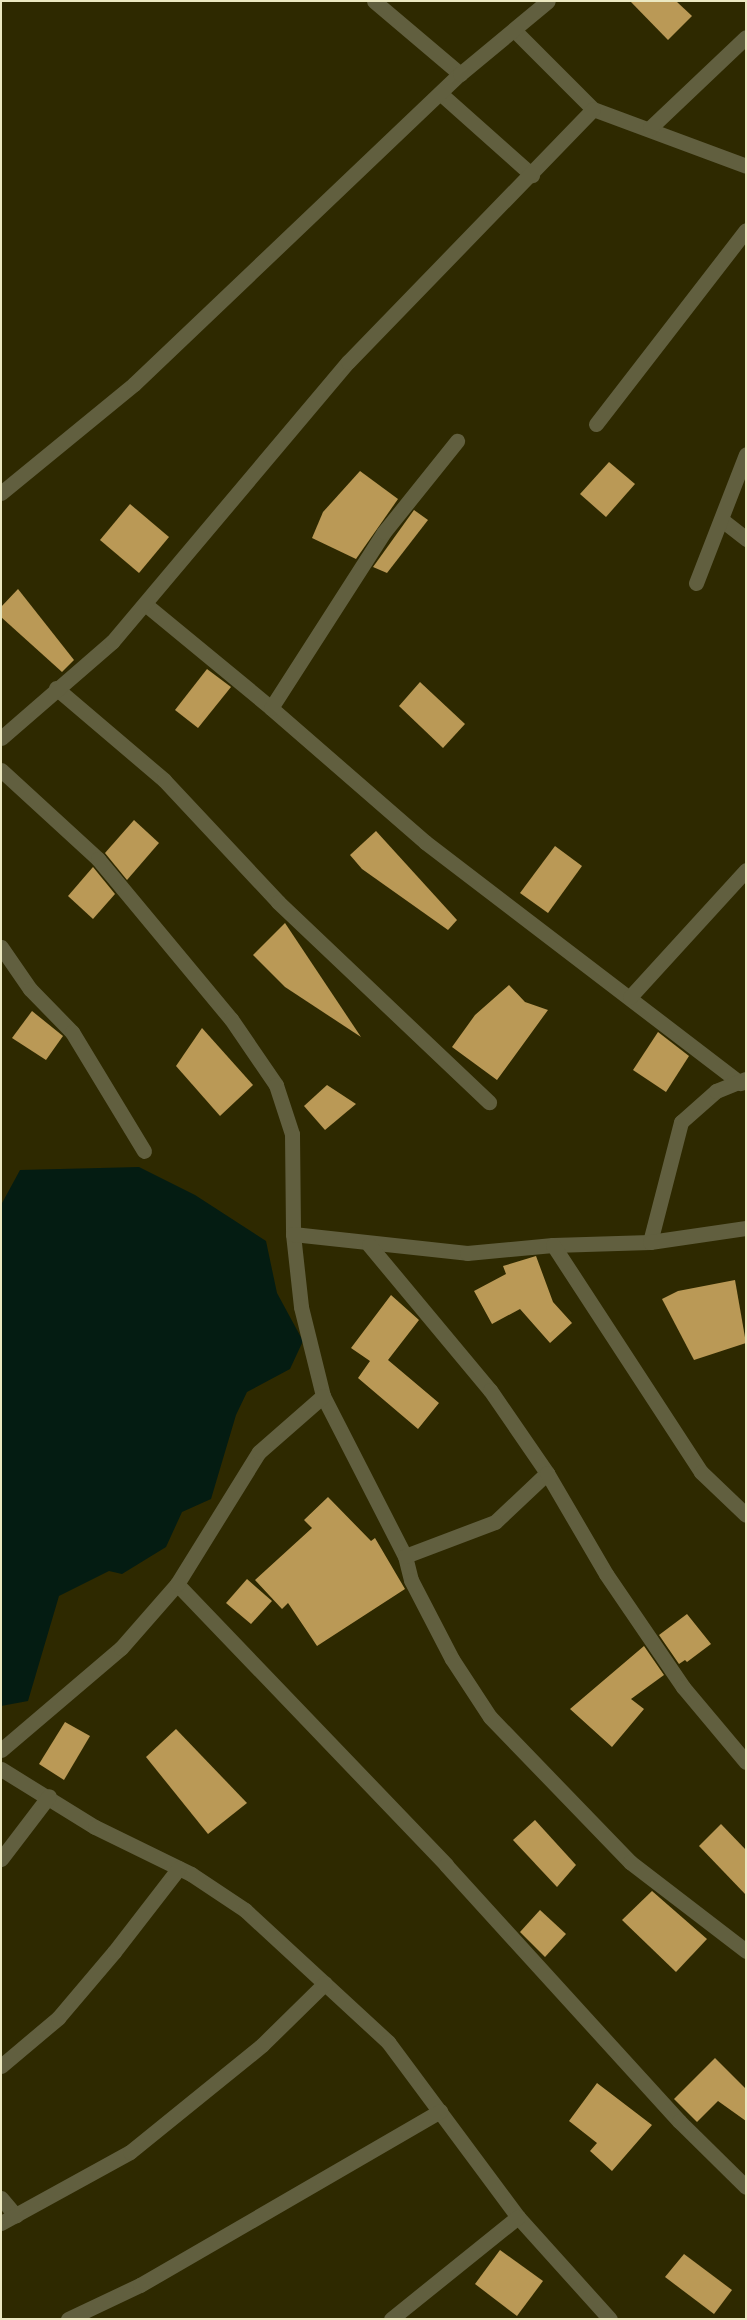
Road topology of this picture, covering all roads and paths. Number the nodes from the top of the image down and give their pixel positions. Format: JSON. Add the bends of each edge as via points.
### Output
{"nodes":[{"id":1,"x":374,"y":1,"type":"edge"},
{"id":2,"x":548,"y":1,"type":"edge"},
{"id":3,"x":514,"y":30,"type":"junction"},
{"id":4,"x":746,"y":37,"type":"edge"},
{"id":5,"x":460,"y":74,"type":"junction"},
{"id":6,"x":441,"y":94,"type":"junction"},
{"id":7,"x":593,"y":109,"type":"junction"},
{"id":8,"x":650,"y":128,"type":"junction"},
{"id":9,"x":746,"y":166,"type":"edge"},
{"id":10,"x":532,"y":175,"type":"junction"},
{"id":11,"x":746,"y":230,"type":"edge"},
{"id":12,"x":596,"y":424,"type":"dead end"},
{"id":13,"x":457,"y":441,"type":"dead end"},
{"id":14,"x":746,"y":454,"type":"edge"},
{"id":15,"x":1,"y":493,"type":"edge"},
{"id":16,"x":722,"y":520,"type":"junction"},
{"id":17,"x":746,"y":539,"type":"edge"},
{"id":18,"x":696,"y":583,"type":"dead end"},
{"id":19,"x":145,"y":604,"type":"junction"},
{"id":20,"x":56,"y":688,"type":"junction"},
{"id":21,"x":271,"y":708,"type":"junction"},
{"id":22,"x":1,"y":738,"type":"edge"},
{"id":23,"x":1,"y":770,"type":"edge"},
{"id":24,"x":746,"y":870,"type":"edge"},
{"id":25,"x":1,"y":947,"type":"edge"},
{"id":26,"x":630,"y":997,"type":"junction"},
{"id":27,"x":743,"y":1081,"type":"edge"},
{"id":28,"x":489,"y":1102,"type":"dead end"},
{"id":29,"x":144,"y":1151,"type":"dead end"},
{"id":30,"x":746,"y":1228,"type":"edge"},
{"id":31,"x":293,"y":1234,"type":"junction"},
{"id":32,"x":650,"y":1242,"type":"junction"},
{"id":33,"x":369,"y":1245,"type":"junction"},
{"id":34,"x":553,"y":1245,"type":"junction"},
{"id":35,"x":323,"y":1396,"type":"junction"},
{"id":36,"x":547,"y":1473,"type":"junction"},
{"id":37,"x":746,"y":1515,"type":"edge"},
{"id":38,"x":405,"y":1556,"type":"junction"},
{"id":39,"x":177,"y":1584,"type":"junction"},
{"id":40,"x":1,"y":1750,"type":"edge"},
{"id":41,"x":746,"y":1762,"type":"edge"},
{"id":42,"x":1,"y":1769,"type":"edge"},
{"id":43,"x":48,"y":1796,"type":"junction"},
{"id":44,"x":1,"y":1859,"type":"edge"},
{"id":45,"x":179,"y":1868,"type":"junction"},
{"id":46,"x":746,"y":1951,"type":"edge"},
{"id":47,"x":325,"y":1983,"type":"junction"},
{"id":48,"x":1,"y":2066,"type":"edge"},
{"id":49,"x":440,"y":2111,"type":"junction"},
{"id":50,"x":746,"y":2187,"type":"edge"},
{"id":51,"x":1,"y":2198,"type":"edge"},
{"id":52,"x":16,"y":2216,"type":"junction"},
{"id":53,"x":518,"y":2218,"type":"junction"},
{"id":54,"x":1,"y":2224,"type":"edge"},
{"id":55,"x":607,"y":2318,"type":"edge"},
{"id":56,"x":68,"y":2319,"type":"edge"},
{"id":57,"x":391,"y":2319,"type":"edge"}],
"edges":[{"from":1,"to":5,"type":"street"},
{"from":2,"to":3,"type":"street"},
{"from":3,"to":5,"type":"street"},
{"from":3,"to":7,"type":"street"},
{"from":4,"to":8,"type":"street"},
{"from":5,"to":6,"type":"street"},
{"from":6,"to":10,"type":"street"},
{"from":6,"to":15,"type":"street","via":[[134,384]]},
{"from":7,"to":8,"type":"street"},
{"from":7,"to":10,"type":"street"},
{"from":8,"to":9,"type":"street"},
{"from":10,"to":19,"type":"street","via":[[348,362]]},
{"from":11,"to":12,"type":"street"},
{"from":13,"to":21,"type":"street","via":[[384,532]]},
{"from":14,"to":16,"type":"street"},
{"from":16,"to":17,"type":"street"},
{"from":16,"to":18,"type":"street"},
{"from":19,"to":20,"type":"street","via":[[112,642]]},
{"from":19,"to":21,"type":"street"},
{"from":20,"to":22,"type":"street"},
{"from":20,"to":28,"type":"street","via":[[164,780],[278,902]]},
{"from":21,"to":26,"type":"street","via":[[425,842]]},
{"from":23,"to":31,"type":"street","via":[[98,860],[231,1019],[276,1085],[292,1134]]},
{"from":24,"to":26,"type":"street"},
{"from":25,"to":29,"type":"street","via":[[30,990],[72,1032]]},
{"from":26,"to":27,"type":"street"},
{"from":27,"to":32,"type":"street","via":[[716,1091],[680,1122]]},
{"from":30,"to":32,"type":"street"},
{"from":31,"to":33,"type":"street","via":[[327,1236]]},
{"from":31,"to":35,"type":"street","via":[[301,1307]]},
{"from":32,"to":34,"type":"street"},
{"from":33,"to":34,"type":"street","via":[[467,1253]]},
{"from":33,"to":36,"type":"street","via":[[490,1390]]},
{"from":34,"to":37,"type":"street","via":[[701,1472]]},
{"from":35,"to":38,"type":"street"},
{"from":35,"to":39,"type":"street","via":[[259,1452]]},
{"from":36,"to":38,"type":"street","via":[[495,1522]]},
{"from":36,"to":41,"type":"street","via":[[606,1574],[683,1687]]},
{"from":38,"to":46,"type":"street","via":[[411,1580],[448,1650],[490,1717],[630,1862]]},
{"from":39,"to":40,"type":"street","via":[[121,1648]]},
{"from":39,"to":50,"type":"street","via":[[446,1865],[679,2122]]},
{"from":42,"to":43,"type":"street"},
{"from":43,"to":44,"type":"street"},
{"from":43,"to":45,"type":"street","via":[[95,1827]]},
{"from":45,"to":47,"type":"street","via":[[245,1910]]},
{"from":45,"to":48,"type":"street","via":[[58,2018]]},
{"from":47,"to":49,"type":"street","via":[[388,2042]]},
{"from":47,"to":52,"type":"street","via":[[262,2046],[130,2152]]},
{"from":49,"to":53,"type":"street"},
{"from":49,"to":56,"type":"street","via":[[140,2285]]},
{"from":51,"to":52,"type":"street"},
{"from":52,"to":54,"type":"street"},
{"from":53,"to":55,"type":"street"},
{"from":53,"to":57,"type":"street"}]}
